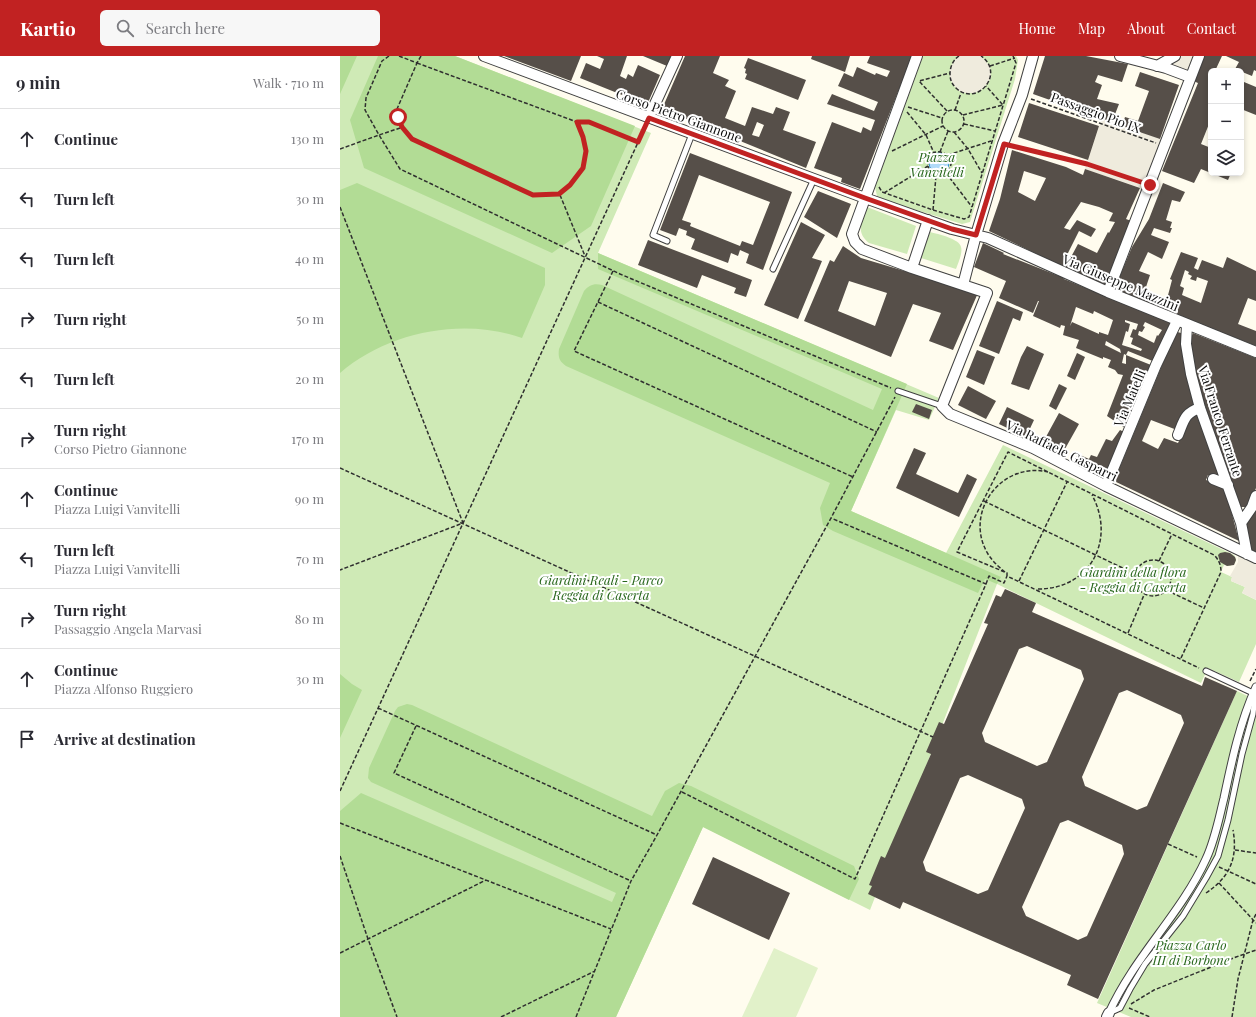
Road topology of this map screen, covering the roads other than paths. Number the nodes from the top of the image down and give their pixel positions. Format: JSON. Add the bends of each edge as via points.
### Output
{"nodes":[{"id":1,"x":484,"y":56,"type":"edge"},
{"id":2,"x":677,"y":56,"type":"edge"},
{"id":3,"x":916,"y":56,"type":"edge"},
{"id":4,"x":1033,"y":56,"type":"edge"},
{"id":5,"x":1120,"y":56,"type":"edge"},
{"id":6,"x":1174,"y":56,"type":"edge"},
{"id":7,"x":1199,"y":56,"type":"edge"},
{"id":8,"x":1161,"y":67,"type":"junction"},
{"id":9,"x":1190,"y":77,"type":"junction"},
{"id":10,"x":649,"y":118,"type":"junction"},
{"id":11,"x":692,"y":134,"type":"junction"},
{"id":12,"x":814,"y":179,"type":"junction"},
{"id":13,"x":865,"y":198,"type":"junction"},
{"id":14,"x":928,"y":220,"type":"junction"},
{"id":15,"x":977,"y":232,"type":"junction"},
{"id":16,"x":667,"y":240,"type":"dead end"},
{"id":17,"x":912,"y":268,"type":"junction"},
{"id":18,"x":773,"y":269,"type":"dead end"},
{"id":19,"x":963,"y":285,"type":"junction"},
{"id":20,"x":1108,"y":292,"type":"junction"},
{"id":21,"x":1177,"y":321,"type":"junction"},
{"id":22,"x":1187,"y":325,"type":"junction"},
{"id":23,"x":1256,"y":352,"type":"edge"},
{"id":24,"x":898,"y":391,"type":"road end"},
{"id":25,"x":942,"y":406,"type":"junction"},
{"id":26,"x":1200,"y":408,"type":"junction"},
{"id":27,"x":1178,"y":435,"type":"dead end"},
{"id":28,"x":1213,"y":479,"type":"dead end"},
{"id":29,"x":1228,"y":485,"type":"junction"},
{"id":30,"x":1106,"y":486,"type":"junction"},
{"id":31,"x":1256,"y":496,"type":"edge"},
{"id":32,"x":1241,"y":523,"type":"junction"},
{"id":33,"x":1247,"y":554,"type":"edge"},
{"id":34,"x":1206,"y":671,"type":"road end"},
{"id":35,"x":1253,"y":690,"type":"edge"},
{"id":36,"x":1108,"y":1015,"type":"edge"}],
"edges":[{"from":1,"to":10,"type":"street","name":"Corso Pietro Giannone"},
{"from":2,"to":10,"type":"street"},
{"from":3,"to":13,"type":"street"},
{"from":4,"to":15,"type":"street"},
{"from":5,"to":8,"type":"street"},
{"from":6,"to":8,"type":"street"},
{"from":7,"to":9,"type":"street"},
{"from":8,"to":9,"type":"street"},
{"from":9,"to":20,"type":"street"},
{"from":10,"to":11,"type":"street","name":"Corso Pietro Giannone"},
{"from":11,"to":12,"type":"street","name":"Corso Pietro Giannone"},
{"from":11,"to":16,"type":"lane","via":[[653,235]]},
{"from":12,"to":13,"type":"street","name":"Corso Pietro Giannone"},
{"from":12,"to":18,"type":"lane"},
{"from":13,"to":14,"type":"street","name":"Corso Pietro Giannone"},
{"from":13,"to":17,"type":"street","via":[[852,234],[855,242],[862,248]]},
{"from":14,"to":15,"type":"street","name":"Via Giuseppe Mazzini","via":[[952,229]]},
{"from":14,"to":17,"type":"street"},
{"from":15,"to":19,"type":"street"},
{"from":15,"to":20,"type":"street","name":"Via Giuseppe Mazzini"},
{"from":17,"to":19,"type":"street"},
{"from":19,"to":25,"type":"street","via":[[987,293]]},
{"from":20,"to":21,"type":"street","name":"Via Giuseppe Mazzini"},
{"from":21,"to":22,"type":"street","name":"Via Giuseppe Mazzini"},
{"from":21,"to":30,"type":"street","name":"Via Maielli"},
{"from":22,"to":23,"type":"street","name":"Via Giuseppe Mazzini"},
{"from":22,"to":26,"type":"street","name":"Via Franco Ferrante","via":[[1187,356]]},
{"from":24,"to":25,"type":"lane"},
{"from":25,"to":30,"type":"street","name":"Via Raffaele Gasparri","via":[[950,414],[1033,448]]},
{"from":26,"to":27,"type":"street","via":[[1186,416]]},
{"from":26,"to":29,"type":"street","name":"Via Franco Ferrante"},
{"from":28,"to":29,"type":"street"},
{"from":29,"to":32,"type":"street","name":"Via Franco Ferrante"},
{"from":30,"to":33,"type":"street","name":"Via Raffaele Gasparri"},
{"from":31,"to":32,"type":"street","via":[[1252,508]]},
{"from":32,"to":33,"type":"street","name":"Via Franco Ferrante"},
{"from":34,"to":35,"type":"lane"},
{"from":35,"to":36,"type":"street","via":[[1234,752],[1209,852],[1198,876],[1133,969]]},
{"from":35,"to":36,"type":"lane","via":[[1253,714],[1218,856],[1182,916],[1145,964],[1120,1008]]}]}
